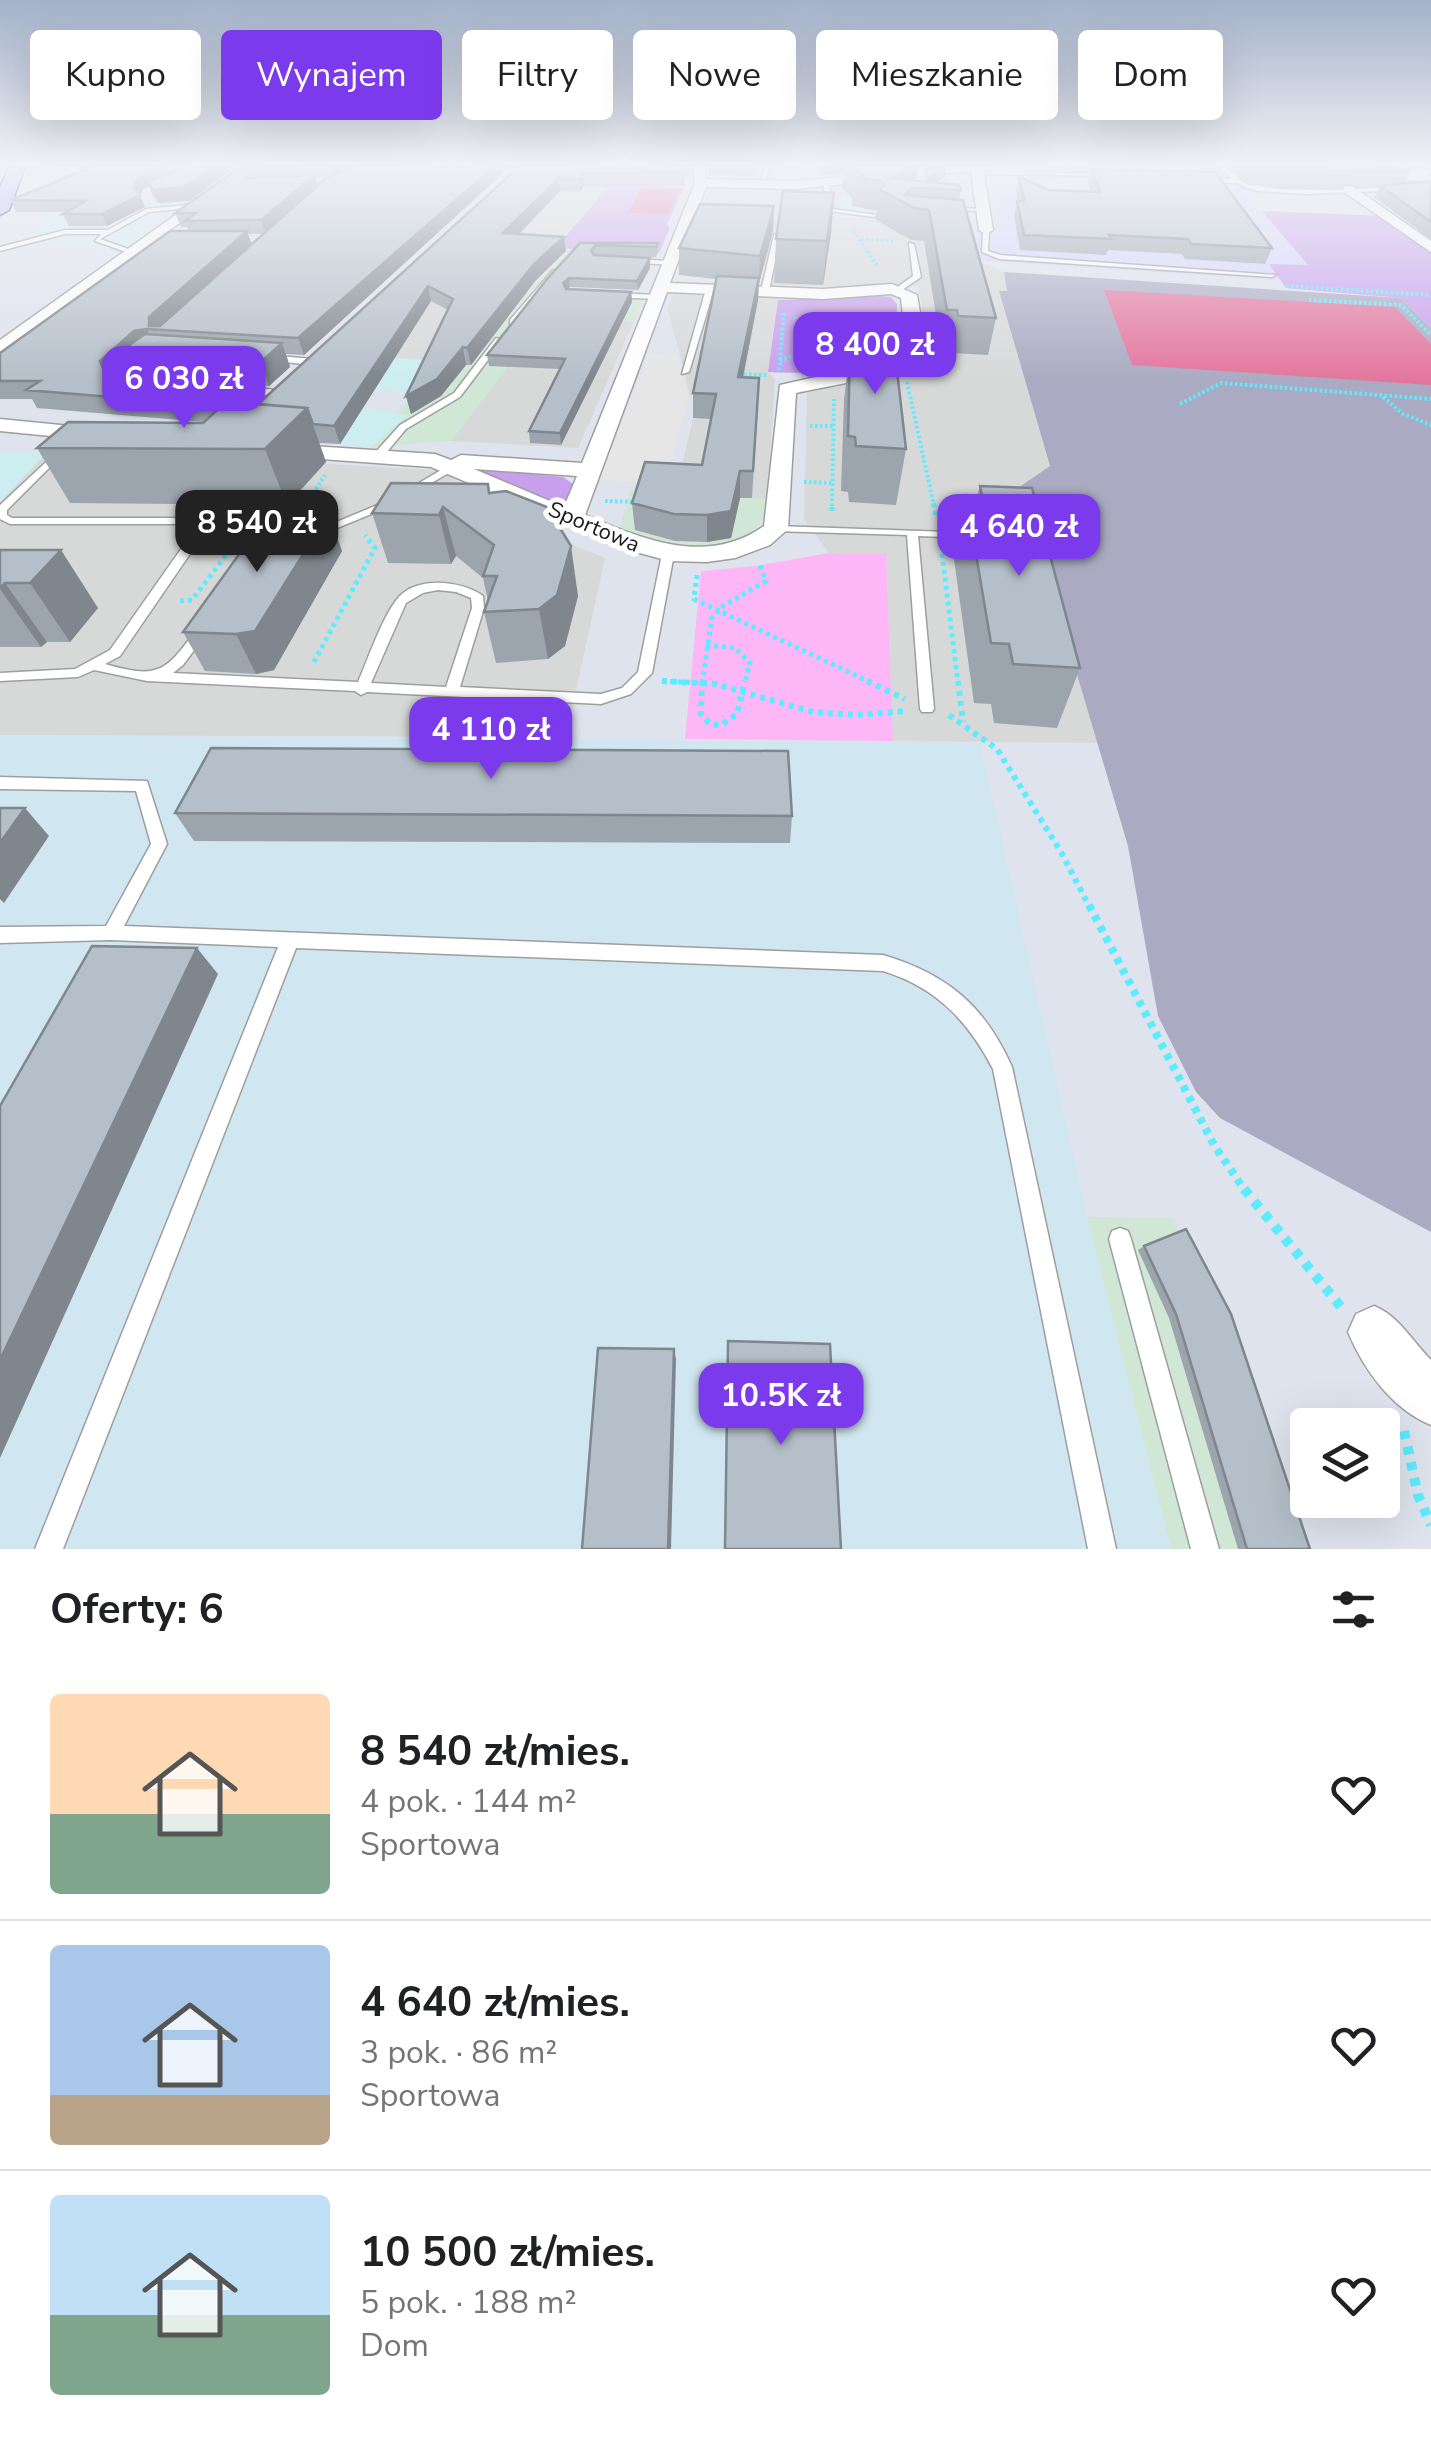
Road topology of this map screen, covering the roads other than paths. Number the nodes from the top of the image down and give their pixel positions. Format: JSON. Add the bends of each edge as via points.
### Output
{"nodes":[{"id":1,"x":49,"y":236,"type":"edge"},
{"id":2,"x":102,"y":236,"type":"edge"},
{"id":3,"x":153,"y":236,"type":"edge"},
{"id":4,"x":680,"y":236,"type":"edge"},
{"id":5,"x":777,"y":236,"type":"edge"},
{"id":6,"x":986,"y":236,"type":"edge"},
{"id":7,"x":148,"y":240,"type":"junction"},
{"id":8,"x":170,"y":240,"type":"edge"},
{"id":9,"x":910,"y":244,"type":"edge"},
{"id":10,"x":0,"y":249,"type":"edge"},
{"id":11,"x":132,"y":252,"type":"junction"},
{"id":12,"x":566,"y":260,"type":"edge"},
{"id":13,"x":616,"y":261,"type":"edge"},
{"id":14,"x":671,"y":263,"type":"junction"},
{"id":15,"x":1272,"y":275,"type":"edge"},
{"id":16,"x":710,"y":289,"type":"junction"},
{"id":17,"x":896,"y":289,"type":"junction"},
{"id":18,"x":764,"y":291,"type":"junction"},
{"id":19,"x":660,"y":292,"type":"junction"},
{"id":20,"x":605,"y":295,"type":"edge"},
{"id":21,"x":46,"y":312,"type":"junction"},
{"id":22,"x":0,"y":322,"type":"edge"},
{"id":23,"x":330,"y":347,"type":"edge"},
{"id":24,"x":0,"y":348,"type":"edge"},
{"id":25,"x":254,"y":358,"type":"edge"},
{"id":26,"x":313,"y":362,"type":"junction"},
{"id":27,"x":686,"y":372,"type":"road end"},
{"id":28,"x":222,"y":390,"type":"edge"},
{"id":29,"x":279,"y":394,"type":"junction"},
{"id":30,"x":255,"y":416,"type":"edge"},
{"id":31,"x":0,"y":425,"type":"edge"},
{"id":32,"x":80,"y":433,"type":"junction"},
{"id":33,"x":130,"y":438,"type":"edge"},
{"id":34,"x":261,"y":449,"type":"edge"},
{"id":35,"x":377,"y":457,"type":"junction"},
{"id":36,"x":444,"y":464,"type":"junction"},
{"id":37,"x":591,"y":470,"type":"junction"},
{"id":38,"x":576,"y":509,"type":"junction"},
{"id":39,"x":1,"y":517,"type":"edge"},
{"id":40,"x":776,"y":529,"type":"junction"},
{"id":41,"x":912,"y":532,"type":"junction"},
{"id":42,"x":995,"y":537,"type":"edge"},
{"id":43,"x":299,"y":539,"type":"edge"},
{"id":44,"x":668,"y":554,"type":"junction"},
{"id":45,"x":212,"y":616,"type":"edge"},
{"id":46,"x":97,"y":666,"type":"junction"},
{"id":47,"x":0,"y":677,"type":"edge"},
{"id":48,"x":157,"y":677,"type":"junction"},
{"id":49,"x":361,"y":690,"type":"junction"},
{"id":50,"x":451,"y":693,"type":"junction"},
{"id":51,"x":927,"y":709,"type":"road end"},
{"id":52,"x":0,"y":783,"type":"edge"},
{"id":53,"x":112,"y":933,"type":"junction"},
{"id":54,"x":0,"y":935,"type":"edge"},
{"id":55,"x":290,"y":940,"type":"junction"},
{"id":56,"x":1120,"y":1239,"type":"dead end"},
{"id":57,"x":1374,"y":1332,"type":"road end"},
{"id":58,"x":1417,"y":1412,"type":"edge"},
{"id":59,"x":49,"y":1549,"type":"edge"},
{"id":60,"x":1102,"y":1549,"type":"edge"},
{"id":61,"x":1205,"y":1549,"type":"edge"}],
"edges":[{"from":1,"to":10,"type":"lane"},
{"from":2,"to":11,"type":"lane","via":[[96,240]]},
{"from":3,"to":7,"type":"street"},
{"from":4,"to":14,"type":"street"},
{"from":5,"to":18,"type":"lane"},
{"from":6,"to":15,"type":"lane","via":[[985,252],[998,257]]},
{"from":7,"to":8,"type":"lane"},
{"from":7,"to":11,"type":"street"},
{"from":9,"to":17,"type":"lane","via":[[917,278]]},
{"from":11,"to":21,"type":"street"},
{"from":12,"to":35,"type":"lane","via":[[457,394],[403,427]]},
{"from":13,"to":14,"type":"lane"},
{"from":14,"to":19,"type":"street"},
{"from":16,"to":18,"type":"street"},
{"from":16,"to":19,"type":"street"},
{"from":16,"to":27,"type":"lane"},
{"from":17,"to":18,"type":"street"},
{"from":17,"to":40,"type":"street","via":[[909,295],[917,348],[875,370],[787,389]]},
{"from":19,"to":20,"type":"lane"},
{"from":19,"to":37,"type":"street"},
{"from":21,"to":22,"type":"street"},
{"from":21,"to":24,"type":"street"},
{"from":23,"to":26,"type":"street"},
{"from":25,"to":26,"type":"lane"},
{"from":26,"to":29,"type":"street"},
{"from":28,"to":29,"type":"lane"},
{"from":29,"to":30,"type":"street"},
{"from":31,"to":32,"type":"street"},
{"from":32,"to":33,"type":"street"},
{"from":32,"to":39,"type":"lane"},
{"from":34,"to":35,"type":"street","name":"Sportowa"},
{"from":35,"to":36,"type":"street","name":"Sportowa"},
{"from":36,"to":37,"type":"street","name":"Sportowa"},
{"from":36,"to":38,"type":"street","name":"Sportowa","via":[[535,509]]},
{"from":36,"to":43,"type":"lane","via":[[373,512]]},
{"from":37,"to":38,"type":"street"},
{"from":38,"to":44,"type":"street","name":"Sportowa"},
{"from":39,"to":46,"type":"lane","via":[[196,524],[194,544],[115,652]]},
{"from":40,"to":41,"type":"lane"},
{"from":40,"to":44,"type":"street","name":"Sportowa","via":[[726,551]]},
{"from":41,"to":42,"type":"lane"},
{"from":41,"to":51,"type":"lane"},
{"from":44,"to":50,"type":"lane","via":[[645,672],[620,695]]},
{"from":45,"to":48,"type":"lane","via":[[175,671]]},
{"from":46,"to":47,"type":"lane","via":[[54,678]]},
{"from":46,"to":48,"type":"lane"},
{"from":48,"to":49,"type":"lane","via":[[304,681]]},
{"from":49,"to":50,"type":"lane"},
{"from":49,"to":50,"type":"lane","via":[[400,601],[412,591],[460,586],[477,596],[478,608]]},
{"from":52,"to":53,"type":"lane","via":[[142,785],[159,844]]},
{"from":53,"to":54,"type":"lane"},
{"from":53,"to":55,"type":"lane"},
{"from":55,"to":59,"type":"lane"},
{"from":55,"to":60,"type":"lane","via":[[884,963],[936,983],[975,1019],[1002,1067]]},
{"from":56,"to":61,"type":"lane"},
{"from":57,"to":58,"type":"street"}]}
